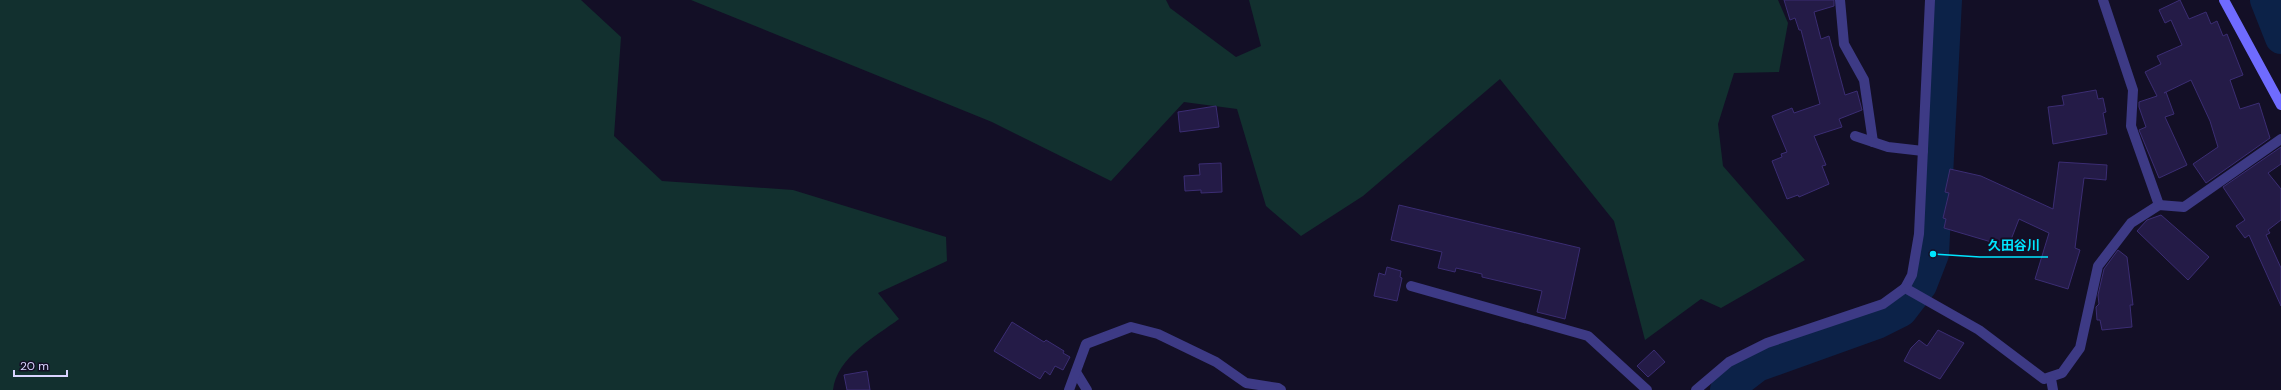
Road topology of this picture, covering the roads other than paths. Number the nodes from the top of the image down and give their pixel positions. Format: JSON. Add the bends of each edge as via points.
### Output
{"nodes":[{"id":1,"x":1840,"y":0,"type":"edge"},
{"id":2,"x":1930,"y":0,"type":"edge"},
{"id":3,"x":2103,"y":0,"type":"edge"},
{"id":4,"x":2224,"y":0,"type":"edge"},
{"id":5,"x":2281,"y":105,"type":"edge"},
{"id":6,"x":1855,"y":136,"type":"dead end"},
{"id":7,"x":2281,"y":139,"type":"edge"},
{"id":8,"x":1873,"y":142,"type":"junction"},
{"id":9,"x":1923,"y":151,"type":"junction"},
{"id":10,"x":2158,"y":205,"type":"junction"},
{"id":11,"x":1411,"y":286,"type":"dead end"},
{"id":12,"x":1905,"y":288,"type":"junction"},
{"id":13,"x":1076,"y":372,"type":"junction"},
{"id":14,"x":2051,"y":379,"type":"junction"},
{"id":15,"x":1069,"y":390,"type":"edge"},
{"id":16,"x":1087,"y":390,"type":"edge"},
{"id":17,"x":1281,"y":390,"type":"edge"},
{"id":18,"x":1646,"y":390,"type":"edge"},
{"id":19,"x":1696,"y":390,"type":"edge"},
{"id":20,"x":2053,"y":390,"type":"edge"}],
"edges":[{"from":1,"to":8,"type":"street","via":[[1844,44],[1864,80]]},
{"from":2,"to":9,"type":"street"},
{"from":3,"to":10,"type":"street","via":[[2133,90],[2131,126]]},
{"from":4,"to":5,"type":"main road"},
{"from":6,"to":8,"type":"street"},
{"from":7,"to":10,"type":"street","via":[[2184,207]]},
{"from":8,"to":9,"type":"street","via":[[1888,147]]},
{"from":9,"to":12,"type":"street","via":[[1919,234],[1912,274]]},
{"from":10,"to":14,"type":"street","via":[[2131,223],[2098,266],[2080,348],[2062,374]]},
{"from":11,"to":18,"type":"street","via":[[1588,336]]},
{"from":12,"to":14,"type":"street","via":[[1979,330],[2044,379]]},
{"from":12,"to":19,"type":"street","via":[[1883,304],[1766,343],[1728,362]]},
{"from":13,"to":15,"type":"street"},
{"from":13,"to":16,"type":"street"},
{"from":13,"to":17,"type":"street","via":[[1086,344],[1131,327],[1158,334],[1216,362],[1246,383]]},
{"from":14,"to":20,"type":"street"}]}
